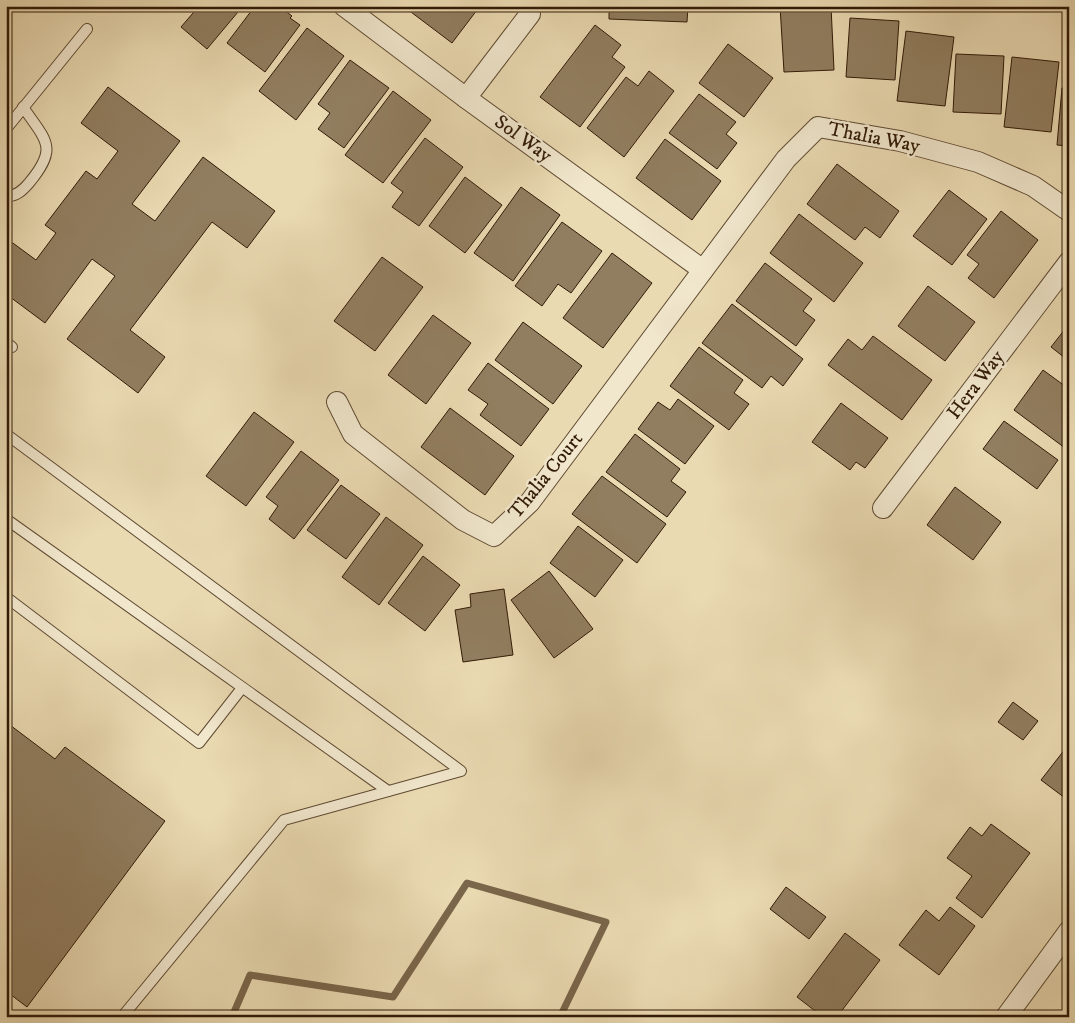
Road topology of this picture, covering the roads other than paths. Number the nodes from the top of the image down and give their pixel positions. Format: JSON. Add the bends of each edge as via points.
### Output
{"nodes":[{"id":1,"x":344,"y":6,"type":"edge"},
{"id":2,"x":530,"y":14,"type":"dead end"},
{"id":3,"x":87,"y":29,"type":"dead end"},
{"id":4,"x":466,"y":98,"type":"junction"},
{"id":5,"x":23,"y":108,"type":"junction"},
{"id":6,"x":6,"y":129,"type":"edge"},
{"id":7,"x":6,"y":196,"type":"edge"},
{"id":8,"x":1069,"y":211,"type":"edge"},
{"id":9,"x":1069,"y":262,"type":"edge"},
{"id":10,"x":703,"y":270,"type":"junction"},
{"id":11,"x":337,"y":402,"type":"dead end"},
{"id":12,"x":6,"y":434,"type":"edge"},
{"id":13,"x":883,"y":508,"type":"dead end"},
{"id":14,"x":6,"y":520,"type":"edge"},
{"id":15,"x":6,"y":597,"type":"edge"},
{"id":16,"x":242,"y":688,"type":"junction"},
{"id":17,"x":388,"y":791,"type":"junction"},
{"id":18,"x":1069,"y":931,"type":"edge"},
{"id":19,"x":122,"y":1017,"type":"edge"},
{"id":20,"x":1006,"y":1017,"type":"edge"}],
"edges":[{"from":1,"to":4,"type":"street","name":"Sol Way"},
{"from":2,"to":4,"type":"street"},
{"from":3,"to":5,"type":"lane"},
{"from":4,"to":10,"type":"street","name":"Sol Way"},
{"from":5,"to":6,"type":"lane"},
{"from":5,"to":7,"type":"lane","via":[[45,139],[46,158],[21,191]]},
{"from":8,"to":10,"type":"street","name":"Thalia Way","via":[[1034,186],[978,162],[900,141],[818,127],[786,159]]},
{"from":9,"to":13,"type":"street","name":"Hera Way"},
{"from":10,"to":11,"type":"street","name":"Thalia Court","via":[[530,502],[494,536],[462,520],[353,434]]},
{"from":12,"to":17,"type":"lane","via":[[461,771]]},
{"from":14,"to":16,"type":"lane"},
{"from":15,"to":16,"type":"lane","via":[[199,743]]},
{"from":16,"to":17,"type":"lane"},
{"from":17,"to":19,"type":"lane","via":[[284,820]]},
{"from":18,"to":20,"type":"street"}]}
